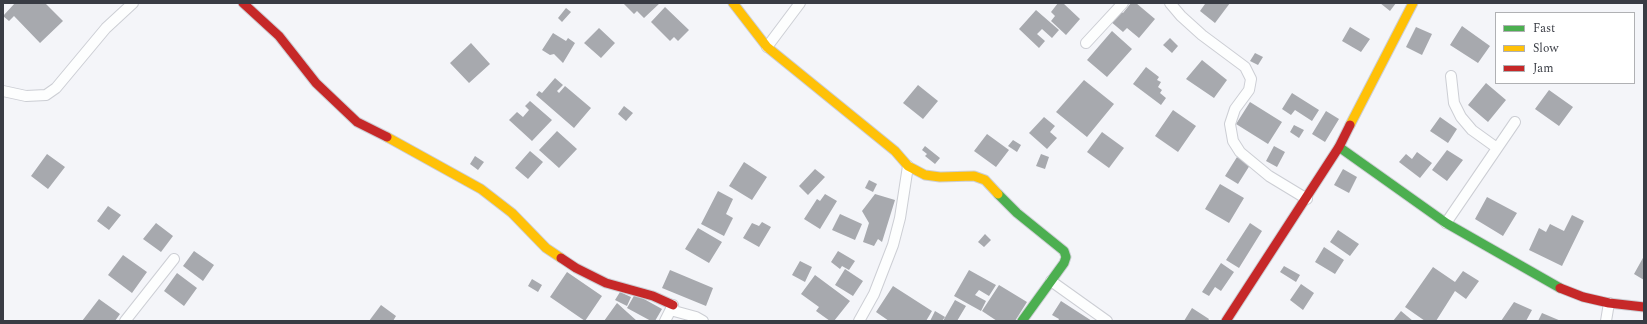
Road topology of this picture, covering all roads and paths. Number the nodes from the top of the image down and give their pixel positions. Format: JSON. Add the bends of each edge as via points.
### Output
{"nodes":[{"id":1,"x":133,"y":3,"type":"edge"},
{"id":2,"x":242,"y":3,"type":"edge"},
{"id":3,"x":733,"y":3,"type":"edge"},
{"id":4,"x":800,"y":3,"type":"edge"},
{"id":5,"x":1123,"y":3,"type":"edge"},
{"id":6,"x":1170,"y":3,"type":"edge"},
{"id":7,"x":1413,"y":3,"type":"edge"},
{"id":8,"x":1086,"y":44,"type":"dead end"},
{"id":9,"x":767,"y":47,"type":"junction"},
{"id":10,"x":1451,"y":76,"type":"dead end"},
{"id":11,"x":3,"y":91,"type":"edge"},
{"id":12,"x":1515,"y":122,"type":"dead end"},
{"id":13,"x":1339,"y":148,"type":"junction"},
{"id":14,"x":1497,"y":148,"type":"junction"},
{"id":15,"x":908,"y":166,"type":"junction"},
{"id":16,"x":1307,"y":199,"type":"junction"},
{"id":17,"x":1446,"y":223,"type":"junction"},
{"id":18,"x":174,"y":259,"type":"dead end"},
{"id":19,"x":1051,"y":281,"type":"junction"},
{"id":20,"x":1609,"y":303,"type":"junction"},
{"id":21,"x":673,"y":305,"type":"junction"},
{"id":22,"x":1644,"y":307,"type":"edge"},
{"id":23,"x":125,"y":321,"type":"edge"},
{"id":24,"x":665,"y":321,"type":"edge"},
{"id":25,"x":703,"y":321,"type":"edge"},
{"id":26,"x":859,"y":321,"type":"edge"},
{"id":27,"x":1022,"y":321,"type":"edge"},
{"id":28,"x":1107,"y":321,"type":"edge"},
{"id":29,"x":1226,"y":321,"type":"edge"},
{"id":30,"x":1606,"y":321,"type":"edge"}],
"edges":[{"from":1,"to":11,"type":"street","via":[[106,28],[56,88],[46,95],[26,96]]},
{"from":2,"to":21,"type":"street","via":[[279,36],[316,83],[357,122],[481,189],[512,213],[546,248],[576,268],[606,283],[653,296]]},
{"from":3,"to":9,"type":"street"},
{"from":4,"to":9,"type":"street"},
{"from":5,"to":8,"type":"street"},
{"from":6,"to":16,"type":"street","via":[[1202,34],[1245,67],[1251,79],[1249,90],[1235,109],[1230,124],[1233,141],[1240,152],[1269,176]]},
{"from":7,"to":13,"type":"street"},
{"from":9,"to":15,"type":"street","via":[[894,151]]},
{"from":10,"to":14,"type":"street","via":[[1454,103],[1461,117],[1472,130]]},
{"from":12,"to":14,"type":"street"},
{"from":13,"to":16,"type":"street"},
{"from":13,"to":17,"type":"street"},
{"from":14,"to":17,"type":"street"},
{"from":15,"to":19,"type":"street","via":[[925,175],[974,176],[992,185],[1017,213],[1066,254],[1066,260]]},
{"from":15,"to":26,"type":"street","via":[[893,245],[874,294]]},
{"from":16,"to":29,"type":"street"},
{"from":17,"to":20,"type":"street","via":[[1556,286],[1583,297]]},
{"from":18,"to":23,"type":"street"},
{"from":19,"to":27,"type":"street"},
{"from":19,"to":28,"type":"street"},
{"from":20,"to":22,"type":"street"},
{"from":20,"to":30,"type":"street"},
{"from":21,"to":24,"type":"street"},
{"from":21,"to":25,"type":"street","via":[[674,311]]}]}
